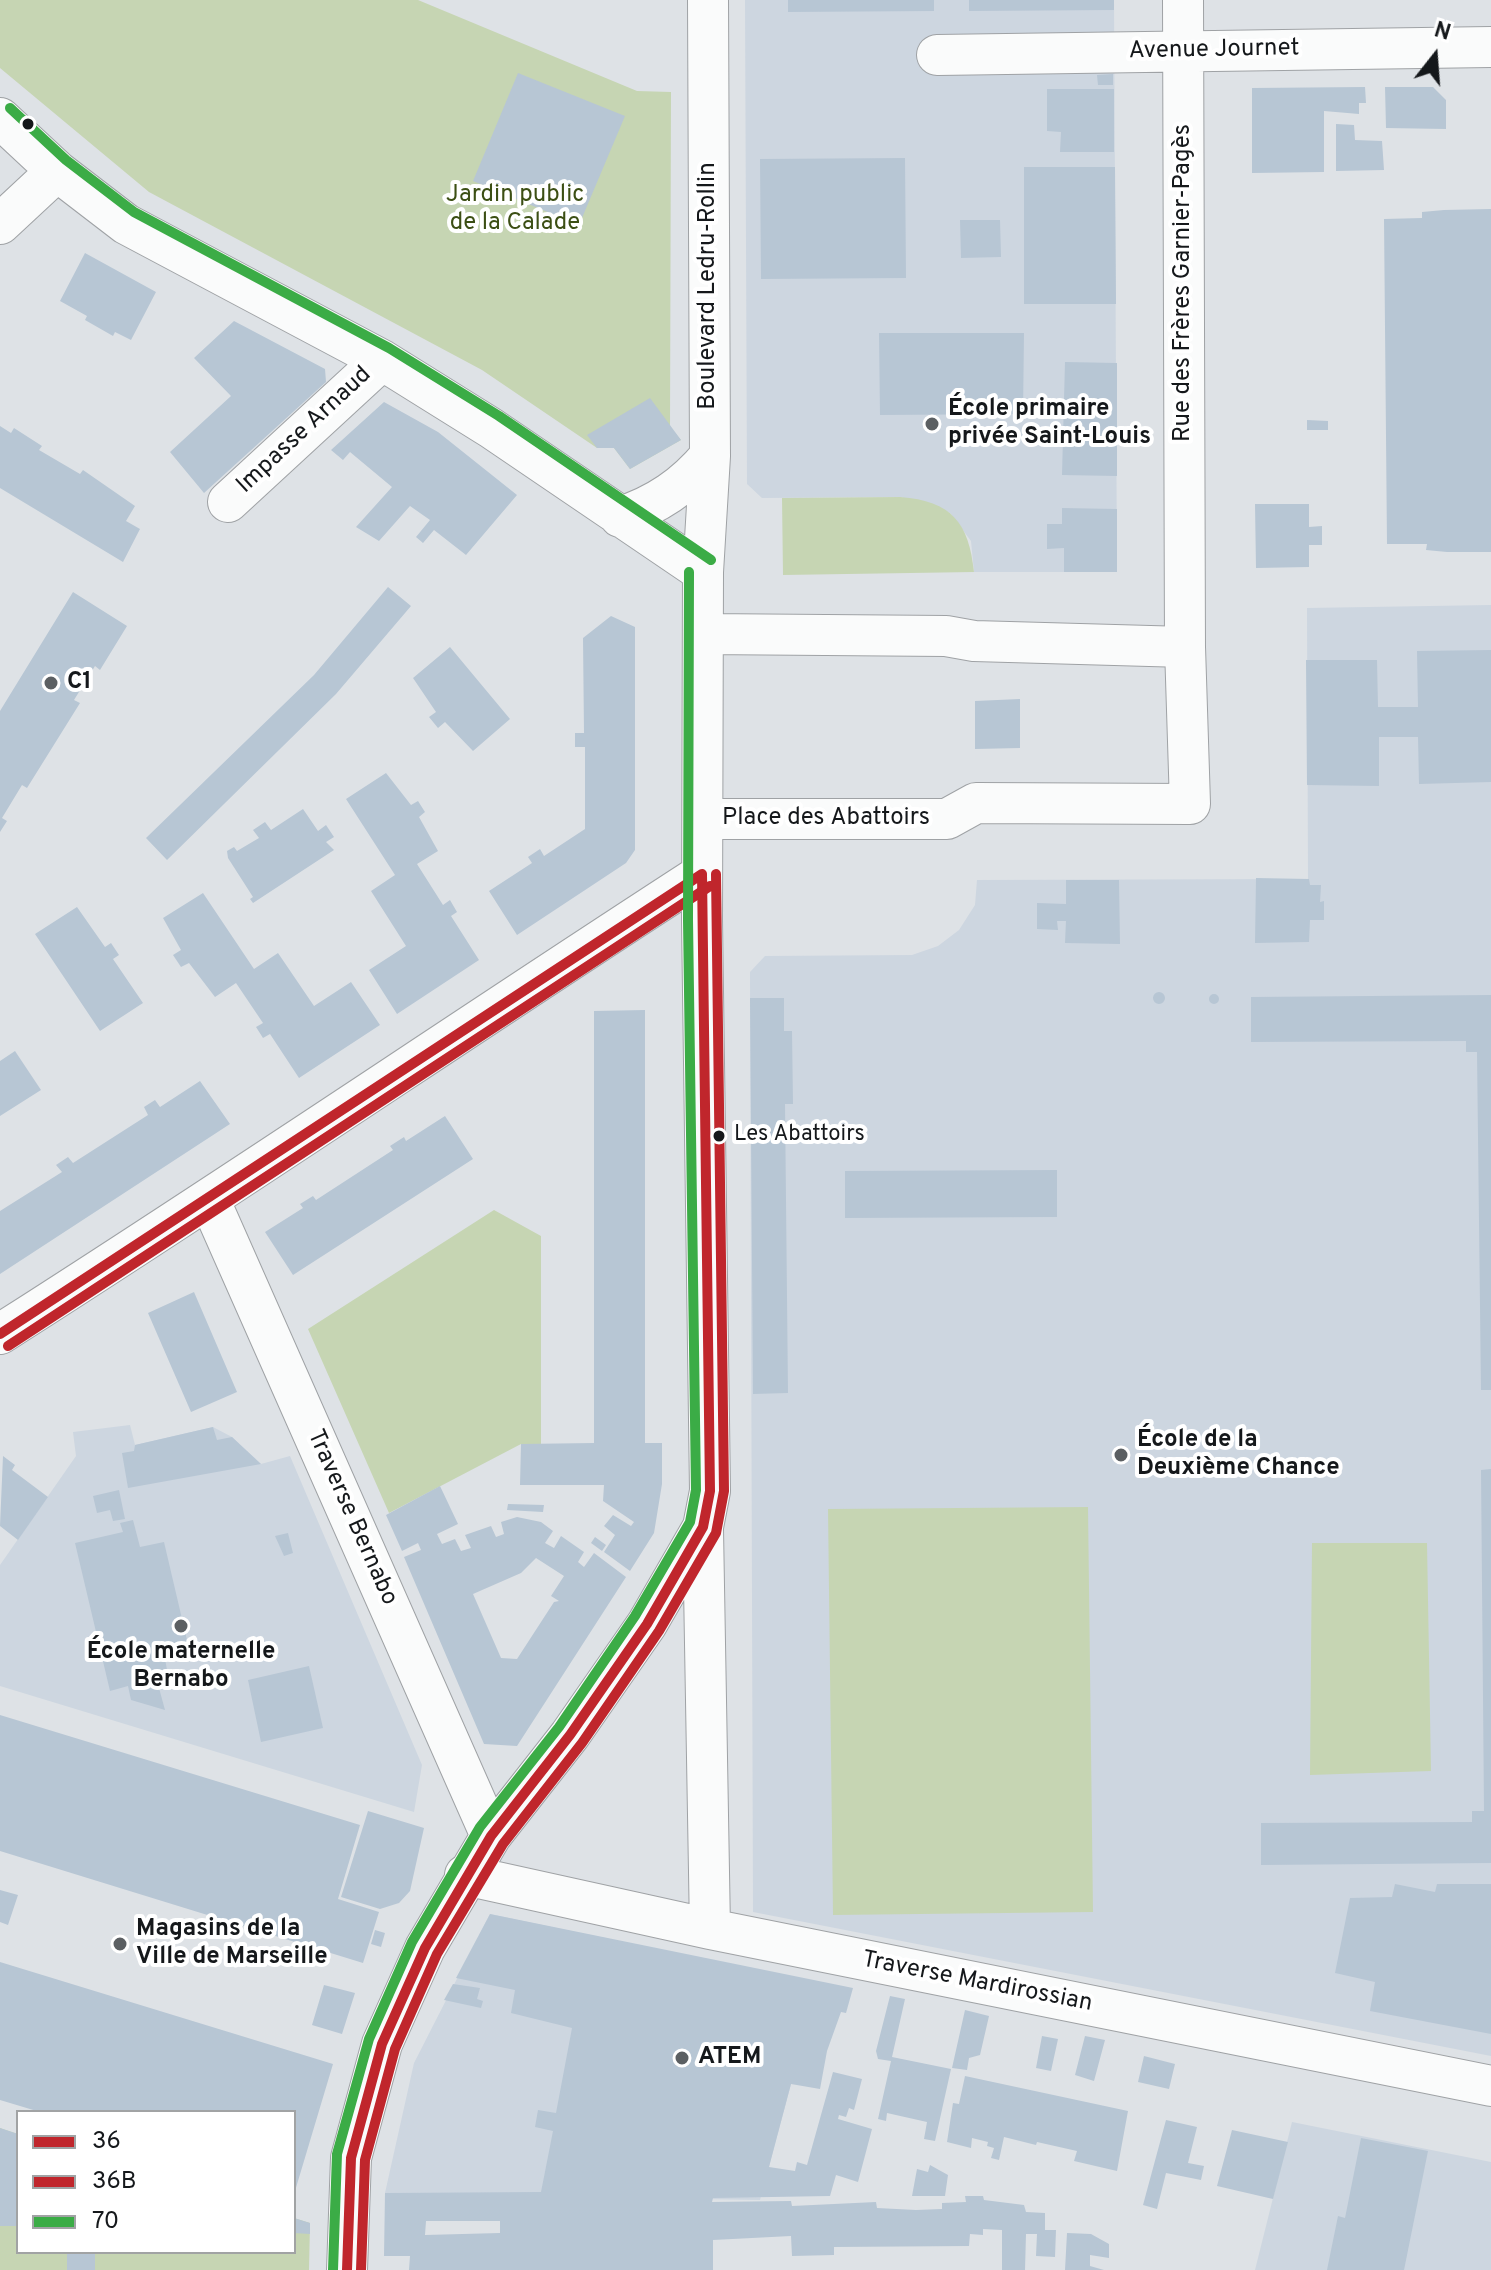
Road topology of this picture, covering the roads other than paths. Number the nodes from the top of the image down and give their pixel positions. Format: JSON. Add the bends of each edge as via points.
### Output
{"nodes":[{"id":1,"x":708,"y":0,"type":"edge"},
{"id":2,"x":1183,"y":0,"type":"edge"},
{"id":3,"x":1491,"y":47,"type":"edge"},
{"id":4,"x":1183,"y":50,"type":"junction"},
{"id":5,"x":937,"y":55,"type":"dead end"},
{"id":6,"x":0,"y":118,"type":"edge"},
{"id":7,"x":57,"y":171,"type":"junction"},
{"id":8,"x":0,"y":224,"type":"edge"},
{"id":9,"x":382,"y":360,"type":"junction"},
{"id":10,"x":710,"y":456,"type":"junction"},
{"id":11,"x":228,"y":502,"type":"dead end"},
{"id":12,"x":620,"y":517,"type":"junction"},
{"id":13,"x":703,"y":572,"type":"junction"},
{"id":14,"x":705,"y":634,"type":"junction"},
{"id":15,"x":1185,"y":647,"type":"junction"},
{"id":16,"x":705,"y":819,"type":"junction"},
{"id":17,"x":947,"y":819,"type":"joint"},
{"id":18,"x":702,"y":874,"type":"junction"},
{"id":19,"x":210,"y":1201,"type":"junction"},
{"id":20,"x":0,"y":1334,"type":"edge"},
{"id":21,"x":703,"y":1527,"type":"junction"},
{"id":22,"x":491,"y":1836,"type":"junction"},
{"id":23,"x":465,"y":1875,"type":"junction"},
{"id":24,"x":710,"y":1929,"type":"junction"},
{"id":25,"x":1491,"y":2086,"type":"edge"},
{"id":26,"x":347,"y":2270,"type":"edge"}],
"edges":[{"from":1,"to":10,"type":"street","name":"Boulevard Ledru-Rollin"},
{"from":2,"to":4,"type":"street","name":"Rue des Frères Garnier-Pagès"},
{"from":3,"to":4,"type":"street","name":"Avenue Journet"},
{"from":4,"to":5,"type":"street","name":"Avenue Journet"},
{"from":4,"to":15,"type":"street","name":"Rue des Frères Garnier-Pagès"},
{"from":6,"to":7,"type":"street"},
{"from":7,"to":8,"type":"street"},
{"from":7,"to":9,"type":"street","via":[[126,224]]},
{"from":9,"to":11,"type":"street","name":"Impasse Arnaud"},
{"from":9,"to":12,"type":"street"},
{"from":10,"to":12,"type":"street","via":[[693,477],[651,506]]},
{"from":10,"to":13,"type":"street","name":"Boulevard Ledru-Rollin"},
{"from":12,"to":13,"type":"street"},
{"from":13,"to":14,"type":"street","name":"Boulevard Ledru-Rollin"},
{"from":14,"to":15,"type":"street","via":[[946,636]]},
{"from":14,"to":16,"type":"street","name":"Boulevard Ledru-Rollin"},
{"from":15,"to":17,"type":"street","name":"Rue des Frères Garnier-Pagès","via":[[1190,804],[976,803]]},
{"from":16,"to":17,"type":"street","name":"Place des Abattoirs"},
{"from":16,"to":18,"type":"street","name":"Boulevard Ledru-Rollin"},
{"from":18,"to":19,"type":"street"},
{"from":18,"to":21,"type":"street","name":"Boulevard Ledru-Rollin","via":[[710,1491]]},
{"from":19,"to":20,"type":"street"},
{"from":19,"to":22,"type":"street","name":"Traverse Bernabo"},
{"from":21,"to":22,"type":"street","via":[[647,1624]]},
{"from":21,"to":24,"type":"street"},
{"from":22,"to":23,"type":"street"},
{"from":23,"to":24,"type":"street","name":"Traverse Mardirossian"},
{"from":23,"to":26,"type":"street","via":[[382,2044],[351,2158]]},
{"from":24,"to":25,"type":"street","name":"Traverse Mardirossian"}]}
